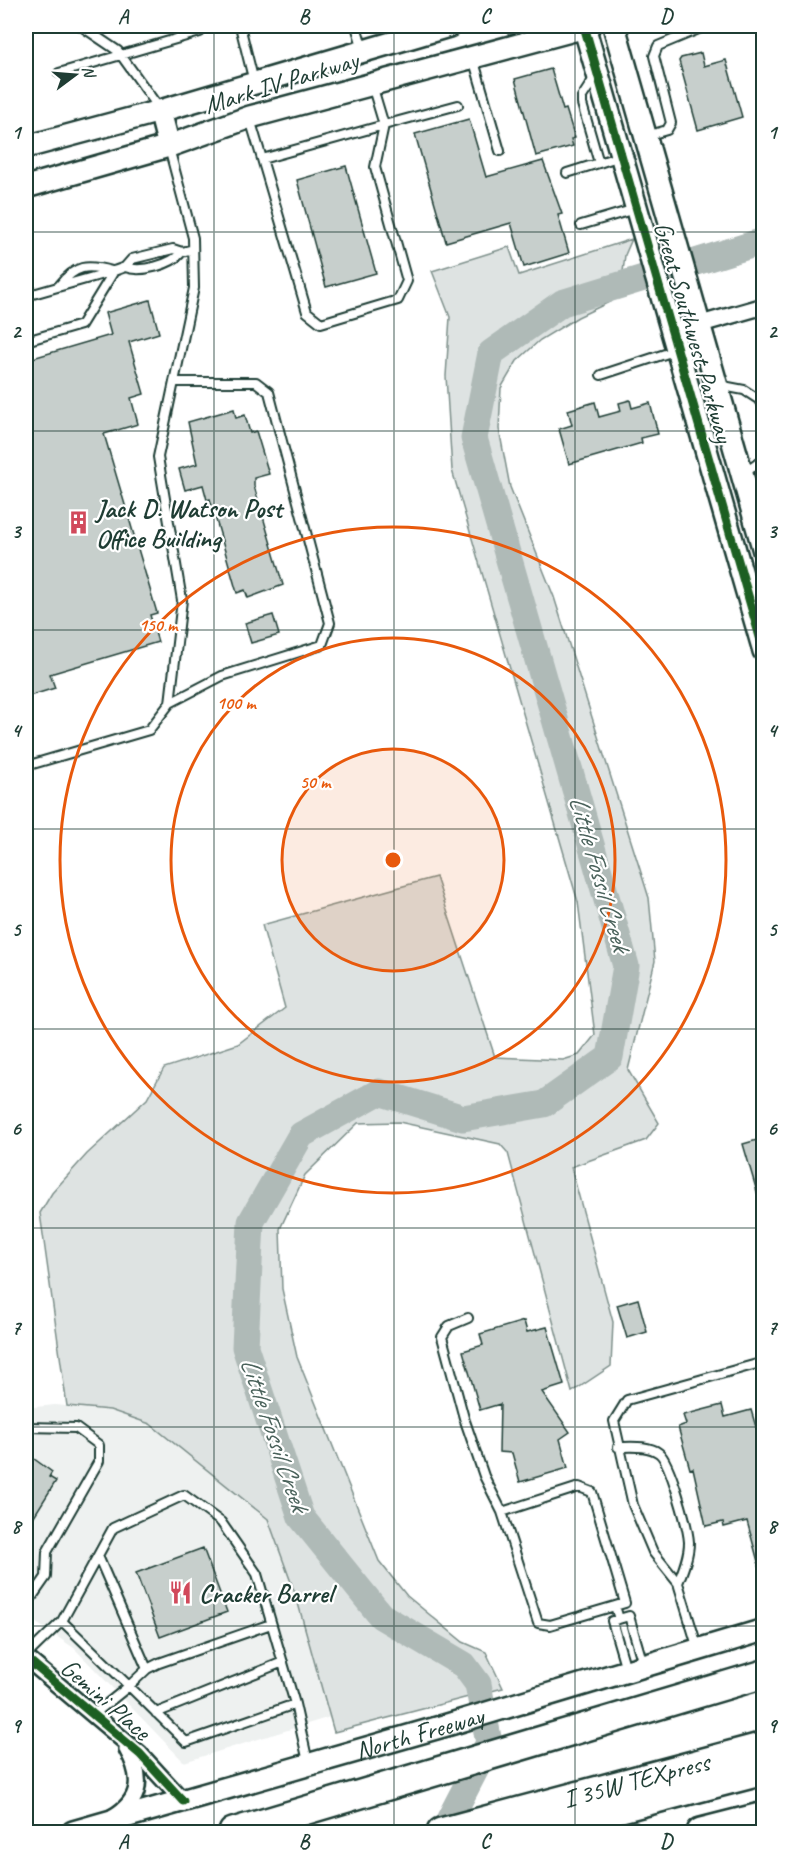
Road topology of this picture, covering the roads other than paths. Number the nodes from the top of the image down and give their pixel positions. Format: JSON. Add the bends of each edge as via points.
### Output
{"nodes":[{"id":1,"x":81,"y":26,"type":"edge"},
{"id":2,"x":240,"y":26,"type":"edge"},
{"id":3,"x":356,"y":26,"type":"edge"},
{"id":4,"x":449,"y":26,"type":"edge"},
{"id":5,"x":586,"y":26,"type":"edge"},
{"id":6,"x":614,"y":26,"type":"edge"},
{"id":7,"x":706,"y":26,"type":"edge"},
{"id":8,"x":200,"y":32,"type":"dead end"},
{"id":9,"x":363,"y":51,"type":"junction"},
{"id":10,"x":123,"y":56,"type":"junction"},
{"id":11,"x":472,"y":57,"type":"junction"},
{"id":12,"x":59,"y":73,"type":"dead end"},
{"id":13,"x":598,"y":74,"type":"junction"},
{"id":14,"x":254,"y":83,"type":"junction"},
{"id":15,"x":372,"y":83,"type":"junction"},
{"id":16,"x":458,"y":105,"type":"dead end"},
{"id":17,"x":160,"y":111,"type":"junction"},
{"id":18,"x":250,"y":117,"type":"junction"},
{"id":19,"x":384,"y":125,"type":"junction"},
{"id":20,"x":646,"y":136,"type":"junction"},
{"id":21,"x":169,"y":146,"type":"junction"},
{"id":22,"x":26,"y":147,"type":"edge"},
{"id":23,"x":500,"y":151,"type":"dead end"},
{"id":24,"x":622,"y":156,"type":"junction"},
{"id":25,"x":262,"y":159,"type":"junction"},
{"id":26,"x":599,"y":163,"type":"junction"},
{"id":27,"x":567,"y":173,"type":"dead end"},
{"id":28,"x":26,"y":187,"type":"edge"},
{"id":29,"x":637,"y":208,"type":"junction"},
{"id":30,"x":581,"y":225,"type":"dead end"},
{"id":31,"x":193,"y":249,"type":"junction"},
{"id":32,"x":182,"y":252,"type":"junction"},
{"id":33,"x":125,"y":267,"type":"junction"},
{"id":34,"x":114,"y":271,"type":"junction"},
{"id":35,"x":26,"y":296,"type":"edge"},
{"id":36,"x":764,"y":306,"type":"edge"},
{"id":37,"x":697,"y":317,"type":"junction"},
{"id":38,"x":673,"y":333,"type":"junction"},
{"id":39,"x":26,"y":341,"type":"edge"},
{"id":40,"x":601,"y":375,"type":"dead end"},
{"id":41,"x":174,"y":382,"type":"junction"},
{"id":42,"x":716,"y":385,"type":"junction"},
{"id":43,"x":764,"y":409,"type":"edge"},
{"id":44,"x":764,"y":459,"type":"edge"},
{"id":45,"x":742,"y":475,"type":"junction"},
{"id":46,"x":764,"y":551,"type":"edge"},
{"id":47,"x":764,"y":651,"type":"edge"},
{"id":48,"x":170,"y":703,"type":"junction"},
{"id":49,"x":26,"y":766,"type":"edge"},
{"id":50,"x":468,"y":1318,"type":"dead end"},
{"id":51,"x":764,"y":1362,"type":"edge"},
{"id":52,"x":26,"y":1427,"type":"edge"},
{"id":53,"x":618,"y":1447,"type":"junction"},
{"id":54,"x":502,"y":1512,"type":"junction"},
{"id":55,"x":98,"y":1556,"type":"junction"},
{"id":56,"x":678,"y":1583,"type":"junction"},
{"id":57,"x":26,"y":1599,"type":"edge"},
{"id":58,"x":615,"y":1606,"type":"junction"},
{"id":59,"x":619,"y":1619,"type":"junction"},
{"id":60,"x":62,"y":1621,"type":"junction"},
{"id":61,"x":271,"y":1623,"type":"junction"},
{"id":62,"x":764,"y":1630,"type":"edge"},
{"id":63,"x":699,"y":1650,"type":"junction"},
{"id":64,"x":26,"y":1657,"type":"edge"},
{"id":65,"x":283,"y":1662,"type":"junction"},
{"id":66,"x":635,"y":1668,"type":"junction"},
{"id":67,"x":147,"y":1669,"type":"junction"},
{"id":68,"x":764,"y":1674,"type":"edge"},
{"id":69,"x":129,"y":1686,"type":"junction"},
{"id":70,"x":764,"y":1691,"type":"edge"},
{"id":71,"x":295,"y":1704,"type":"junction"},
{"id":72,"x":156,"y":1713,"type":"junction"},
{"id":73,"x":93,"y":1715,"type":"junction"},
{"id":74,"x":550,"y":1736,"type":"junction"},
{"id":75,"x":121,"y":1739,"type":"junction"},
{"id":76,"x":764,"y":1746,"type":"edge"},
{"id":77,"x":308,"y":1764,"type":"junction"},
{"id":78,"x":764,"y":1771,"type":"edge"},
{"id":79,"x":183,"y":1801,"type":"junction"},
{"id":80,"x":764,"y":1816,"type":"edge"},
{"id":81,"x":519,"y":1823,"type":"edge"},
{"id":82,"x":101,"y":1824,"type":"junction"},
{"id":83,"x":764,"y":1830,"type":"edge"},
{"id":84,"x":717,"y":1831,"type":"edge"},
{"id":85,"x":73,"y":1833,"type":"edge"},
{"id":86,"x":233,"y":1833,"type":"edge"},
{"id":87,"x":441,"y":1833,"type":"edge"},
{"id":88,"x":750,"y":1833,"type":"edge"}],
"edges":[{"from":1,"to":10,"type":"lane"},
{"from":2,"to":14,"type":"lane"},
{"from":3,"to":9,"type":"lane"},
{"from":4,"to":9,"type":"main road","name":"Mark IV Parkway"},
{"from":5,"to":11,"type":"main road","name":"Mark IV Parkway"},
{"from":5,"to":13,"type":"main road","name":"Great Southwest Parkway"},
{"from":6,"to":20,"type":"main road","name":"Great Southwest Parkway"},
{"from":7,"to":20,"type":"lane","via":[[658,46],[654,56],[671,123],[667,130]]},
{"from":8,"to":10,"type":"lane"},
{"from":9,"to":14,"type":"main road","name":"Mark IV Parkway"},
{"from":9,"to":15,"type":"main road"},
{"from":10,"to":12,"type":"lane"},
{"from":10,"to":17,"type":"lane"},
{"from":11,"to":15,"type":"main road","name":"Mark IV Parkway"},
{"from":11,"to":23,"type":"lane"},
{"from":13,"to":24,"type":"main road","name":"Great Southwest Parkway"},
{"from":13,"to":26,"type":"lane","via":[[582,97],[582,104]]},
{"from":14,"to":17,"type":"main road","name":"Mark IV Parkway"},
{"from":15,"to":18,"type":"main road","name":"Mark IV Parkway"},
{"from":15,"to":19,"type":"lane"},
{"from":16,"to":19,"type":"lane"},
{"from":17,"to":21,"type":"main road"},
{"from":17,"to":22,"type":"main road","name":"Mark IV Parkway"},
{"from":18,"to":21,"type":"main road","name":"Mark IV Parkway"},
{"from":18,"to":25,"type":"lane"},
{"from":19,"to":25,"type":"lane"},
{"from":19,"to":25,"type":"lane","via":[[375,167],[407,282],[398,300],[321,323],[307,312]]},
{"from":20,"to":37,"type":"main road","name":"Great Southwest Parkway"},
{"from":21,"to":28,"type":"main road","name":"Mark IV Parkway"},
{"from":21,"to":31,"type":"lane"},
{"from":24,"to":26,"type":"lane"},
{"from":24,"to":29,"type":"main road","name":"Great Southwest Parkway"},
{"from":26,"to":27,"type":"lane"},
{"from":29,"to":30,"type":"lane"},
{"from":29,"to":38,"type":"main road","name":"Great Southwest Parkway"},
{"from":31,"to":32,"type":"lane"},
{"from":31,"to":41,"type":"lane","via":[[194,288]]},
{"from":32,"to":33,"type":"lane","via":[[173,249],[142,256]]},
{"from":32,"to":33,"type":"lane","via":[[176,260],[136,271]]},
{"from":33,"to":34,"type":"lane"},
{"from":34,"to":35,"type":"lane","via":[[93,266],[70,272],[59,286]]},
{"from":34,"to":39,"type":"lane","via":[[81,325]]},
{"from":36,"to":37,"type":"street"},
{"from":37,"to":38,"type":"street"},
{"from":37,"to":42,"type":"main road","name":"Great Southwest Parkway"},
{"from":38,"to":40,"type":"lane"},
{"from":38,"to":47,"type":"main road","name":"Great Southwest Parkway"},
{"from":41,"to":48,"type":"lane","via":[[159,457],[182,600]]},
{"from":41,"to":48,"type":"lane","via":[[256,382],[269,392],[330,623],[322,645],[222,676]]},
{"from":42,"to":43,"type":"lane","via":[[744,390],[761,401]]},
{"from":42,"to":45,"type":"main road","name":"Great Southwest Parkway"},
{"from":44,"to":45,"type":"lane"},
{"from":45,"to":46,"type":"main road","name":"Great Southwest Parkway"},
{"from":48,"to":49,"type":"lane","via":[[149,730]]},
{"from":50,"to":54,"type":"lane","via":[[448,1326],[442,1337],[464,1418],[484,1476]]},
{"from":51,"to":53,"type":"lane","via":[[627,1400],[614,1421]]},
{"from":52,"to":57,"type":"lane","via":[[76,1428],[99,1445],[99,1461],[47,1552],[46,1577],[32,1597]]},
{"from":53,"to":56,"type":"lane","via":[[633,1505],[653,1552]]},
{"from":53,"to":56,"type":"lane","via":[[647,1448],[661,1454],[668,1467],[689,1541]]},
{"from":54,"to":58,"type":"lane","via":[[538,1623],[550,1625]]},
{"from":54,"to":58,"type":"lane","via":[[579,1487],[592,1492],[625,1603]]},
{"from":55,"to":60,"type":"lane"},
{"from":55,"to":61,"type":"lane","via":[[113,1528],[184,1494],[221,1522],[257,1574]]},
{"from":55,"to":67,"type":"lane"},
{"from":56,"to":63,"type":"lane"},
{"from":58,"to":59,"type":"lane"},
{"from":59,"to":66,"type":"lane","via":[[612,1621]]},
{"from":59,"to":66,"type":"lane","via":[[629,1616]]},
{"from":60,"to":64,"type":"lane"},
{"from":60,"to":69,"type":"lane"},
{"from":61,"to":65,"type":"lane"},
{"from":61,"to":67,"type":"lane"},
{"from":62,"to":63,"type":"main road","name":"North Freeway"},
{"from":63,"to":66,"type":"main road","name":"North Freeway"},
{"from":64,"to":73,"type":"street","name":"Gemini Place"},
{"from":65,"to":71,"type":"lane"},
{"from":65,"to":72,"type":"lane"},
{"from":66,"to":77,"type":"main road","name":"North Freeway"},
{"from":67,"to":69,"type":"lane"},
{"from":68,"to":74,"type":"highway","name":"North Freeway"},
{"from":69,"to":72,"type":"lane"},
{"from":69,"to":73,"type":"lane"},
{"from":70,"to":74,"type":"highway","via":[[582,1741]]},
{"from":71,"to":72,"type":"lane","via":[[186,1742]]},
{"from":71,"to":77,"type":"lane"},
{"from":73,"to":75,"type":"street","name":"Gemini Place"},
{"from":74,"to":86,"type":"highway","name":"North Freeway"},
{"from":75,"to":79,"type":"street","name":"Gemini Place"},
{"from":75,"to":82,"type":"street","name":"Gemini Place","via":[[136,1765],[138,1792],[127,1808]]},
{"from":76,"to":81,"type":"highway","name":"I 35W TEXpress"},
{"from":77,"to":79,"type":"main road","name":"North Freeway"},
{"from":78,"to":81,"type":"highway","name":"I 35W TEXpress"},
{"from":79,"to":82,"type":"main road","name":"North Freeway"},
{"from":80,"to":84,"type":"highway"},
{"from":81,"to":87,"type":"highway","name":"I 35W TEXpress"},
{"from":82,"to":85,"type":"main road","name":"North Freeway"},
{"from":83,"to":88,"type":"highway"}]}
